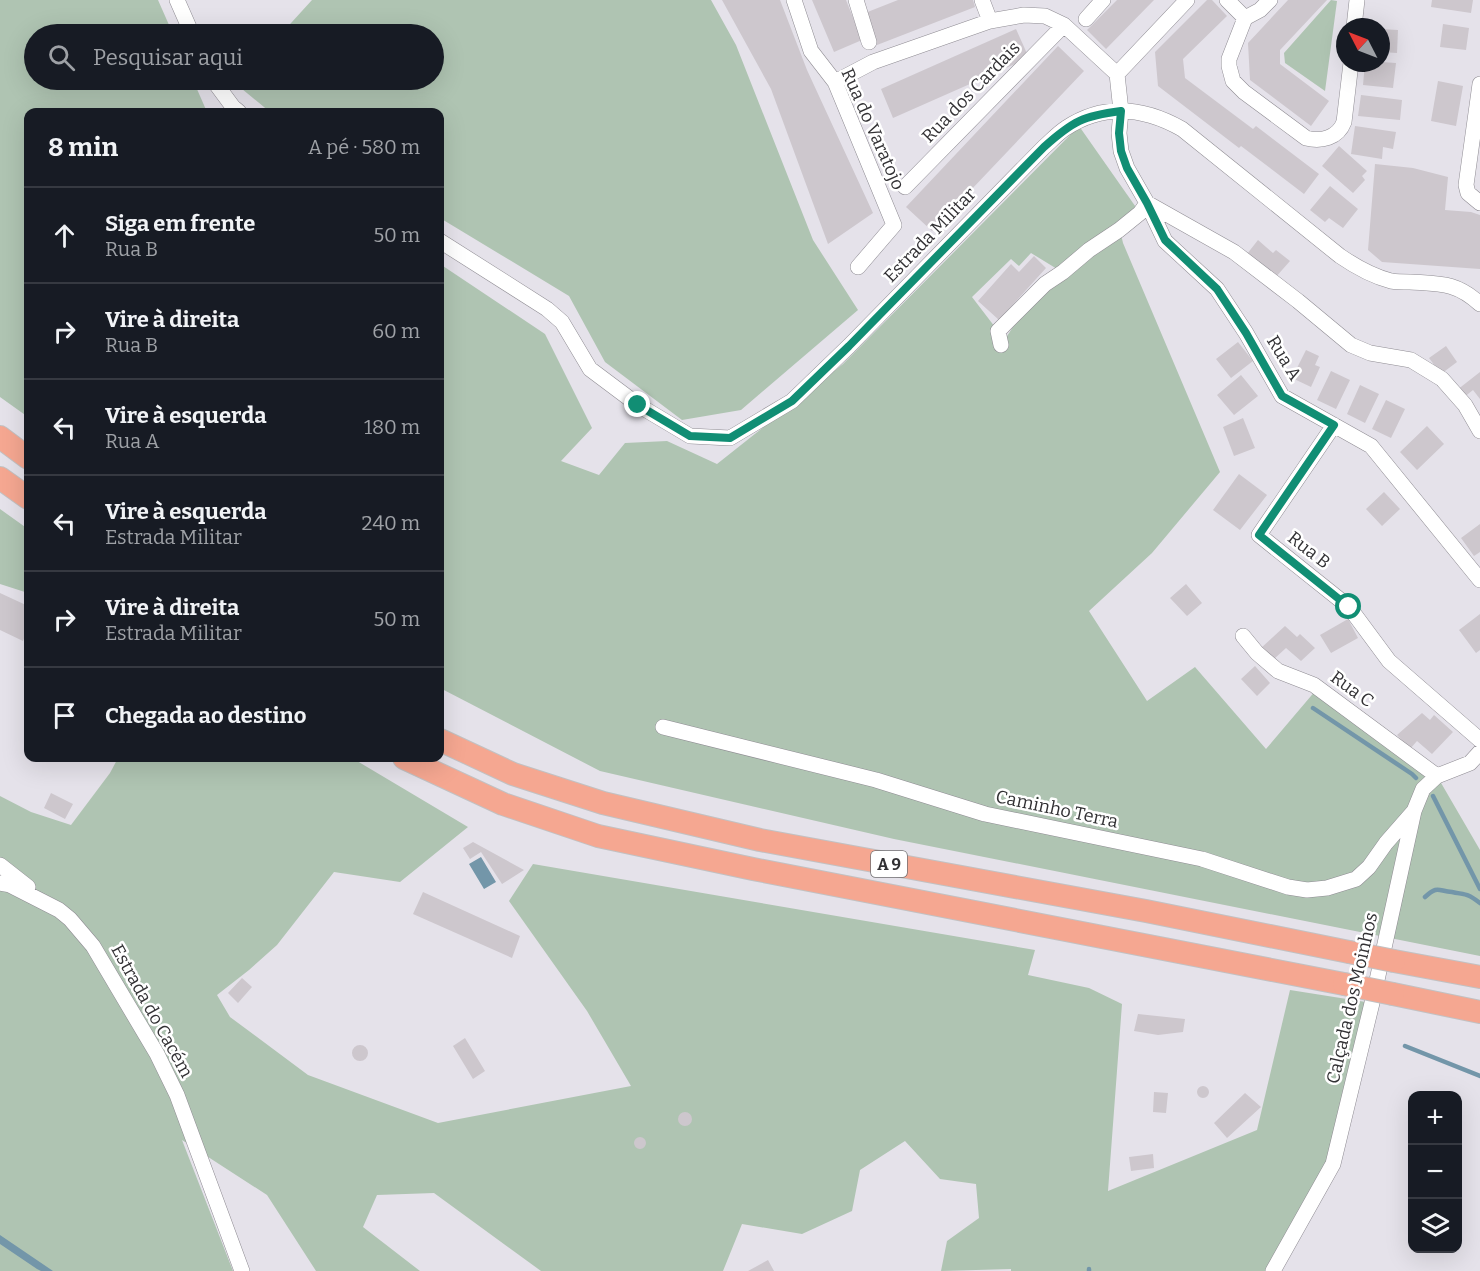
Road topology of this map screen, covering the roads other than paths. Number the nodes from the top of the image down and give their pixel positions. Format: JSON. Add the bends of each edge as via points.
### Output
{"nodes":[{"id":1,"x":177,"y":0,"type":"edge"},
{"id":2,"x":794,"y":0,"type":"edge"},
{"id":3,"x":856,"y":0,"type":"edge"},
{"id":4,"x":982,"y":0,"type":"edge"},
{"id":5,"x":1103,"y":0,"type":"edge"},
{"id":6,"x":1187,"y":0,"type":"edge"},
{"id":7,"x":1227,"y":0,"type":"edge"},
{"id":8,"x":1270,"y":0,"type":"edge"},
{"id":9,"x":1357,"y":0,"type":"edge"},
{"id":10,"x":1245,"y":18,"type":"junction"},
{"id":11,"x":1355,"y":18,"type":"edge"},
{"id":12,"x":1086,"y":19,"type":"dead end"},
{"id":13,"x":990,"y":21,"type":"junction"},
{"id":14,"x":188,"y":24,"type":"edge"},
{"id":15,"x":1064,"y":25,"type":"junction"},
{"id":16,"x":869,"y":42,"type":"dead end"},
{"id":17,"x":1350,"y":72,"type":"edge"},
{"id":18,"x":1117,"y":74,"type":"junction"},
{"id":19,"x":835,"y":82,"type":"junction"},
{"id":20,"x":1480,"y":84,"type":"edge"},
{"id":21,"x":220,"y":90,"type":"edge"},
{"id":22,"x":233,"y":108,"type":"edge"},
{"id":23,"x":1121,"y":111,"type":"junction"},
{"id":24,"x":906,"y":187,"type":"dead end"},
{"id":25,"x":1147,"y":203,"type":"junction"},
{"id":26,"x":1480,"y":203,"type":"edge"},
{"id":27,"x":444,"y":244,"type":"edge"},
{"id":28,"x":858,"y":267,"type":"dead end"},
{"id":29,"x":1480,"y":304,"type":"edge"},
{"id":30,"x":1001,"y":345,"type":"dead end"},
{"id":31,"x":1334,"y":425,"type":"junction"},
{"id":32,"x":1480,"y":431,"type":"edge"},
{"id":33,"x":0,"y":437,"type":"edge"},
{"id":34,"x":24,"y":455,"type":"edge"},
{"id":35,"x":0,"y":478,"type":"edge"},
{"id":36,"x":24,"y":495,"type":"edge"},
{"id":37,"x":1480,"y":580,"type":"edge"},
{"id":38,"x":1243,"y":636,"type":"dead end"},
{"id":39,"x":663,"y":727,"type":"dead end"},
{"id":40,"x":1480,"y":740,"type":"edge"},
{"id":41,"x":444,"y":742,"type":"edge"},
{"id":42,"x":1480,"y":752,"type":"edge"},
{"id":43,"x":413,"y":762,"type":"edge"},
{"id":44,"x":1437,"y":776,"type":"junction"},
{"id":45,"x":1414,"y":811,"type":"junction"},
{"id":46,"x":0,"y":865,"type":"edge"},
{"id":47,"x":0,"y":883,"type":"edge"},
{"id":48,"x":47,"y":903,"type":"junction"},
{"id":49,"x":1480,"y":977,"type":"edge"},
{"id":50,"x":1480,"y":1012,"type":"edge"},
{"id":51,"x":242,"y":1271,"type":"edge"},
{"id":52,"x":1273,"y":1271,"type":"edge"}],
"edges":[{"from":1,"to":14,"type":"street"},
{"from":2,"to":19,"type":"street","name":"Rua do Varatojo","via":[[811,51]]},
{"from":3,"to":16,"type":"street"},
{"from":4,"to":13,"type":"street"},
{"from":5,"to":12,"type":"street"},
{"from":6,"to":18,"type":"street"},
{"from":7,"to":10,"type":"street"},
{"from":8,"to":10,"type":"street"},
{"from":9,"to":11,"type":"street"},
{"from":10,"to":17,"type":"street","via":[[1229,59],[1233,81],[1306,138],[1329,138],[1340,131]]},
{"from":13,"to":15,"type":"street","via":[[1045,16]]},
{"from":13,"to":19,"type":"street","via":[[873,62]]},
{"from":15,"to":18,"type":"street"},
{"from":15,"to":24,"type":"street","name":"Rua dos Cardais"},
{"from":18,"to":23,"type":"street","name":"Rua A"},
{"from":19,"to":28,"type":"street","name":"Rua do Varatojo","via":[[894,225]]},
{"from":20,"to":26,"type":"street","via":[[1466,185],[1468,193]]},
{"from":21,"to":22,"type":"street"},
{"from":23,"to":25,"type":"street","name":"Rua A","via":[[1121,151]]},
{"from":23,"to":27,"type":"street","name":"Estrada Militar","via":[[1086,117],[1063,130],[792,401],[730,438],[690,436],[638,405],[590,369],[562,322],[547,309]]},
{"from":23,"to":29,"type":"street","name":"Estrada Militar","via":[[1153,115],[1182,129],[1362,270],[1393,281],[1455,286]]},
{"from":25,"to":30,"type":"street","via":[[1119,230],[1045,284],[998,331]]},
{"from":25,"to":31,"type":"street","name":"Rua A","via":[[1165,240],[1217,289],[1282,396]]},
{"from":25,"to":32,"type":"street","via":[[1234,252],[1351,345],[1370,353],[1411,360],[1442,379],[1465,405]]},
{"from":31,"to":37,"type":"street","name":"Rua A","via":[[1371,446]]},
{"from":31,"to":40,"type":"street","name":"Rua B","via":[[1259,535],[1349,607],[1389,661]]},
{"from":33,"to":34,"type":"highway"},
{"from":35,"to":36,"type":"highway"},
{"from":38,"to":44,"type":"street","name":"Rua C","via":[[1278,671],[1314,685]]},
{"from":39,"to":45,"type":"street","name":"Caminho Terra","via":[[876,780],[985,814],[1202,859],[1307,890],[1356,879]]},
{"from":41,"to":49,"type":"highway","number":"A 9","bridge":true,"via":[[513,774],[603,803],[749,838]]},
{"from":42,"to":44,"type":"street","via":[[1470,763]]},
{"from":43,"to":50,"type":"highway","number":"A 9","bridge":true,"via":[[503,804],[598,836]]},
{"from":44,"to":45,"type":"street","name":"Calçada dos Moinhos","via":[[1423,789]]},
{"from":45,"to":52,"type":"street","name":"Calçada dos Moinhos","via":[[1333,1164]]},
{"from":46,"to":48,"type":"street"},
{"from":47,"to":48,"type":"street","name":"Estrada do Cacém"},
{"from":48,"to":51,"type":"street","name":"Estrada do Cacém","via":[[70,919],[93,946],[157,1054],[177,1095]]}]}
